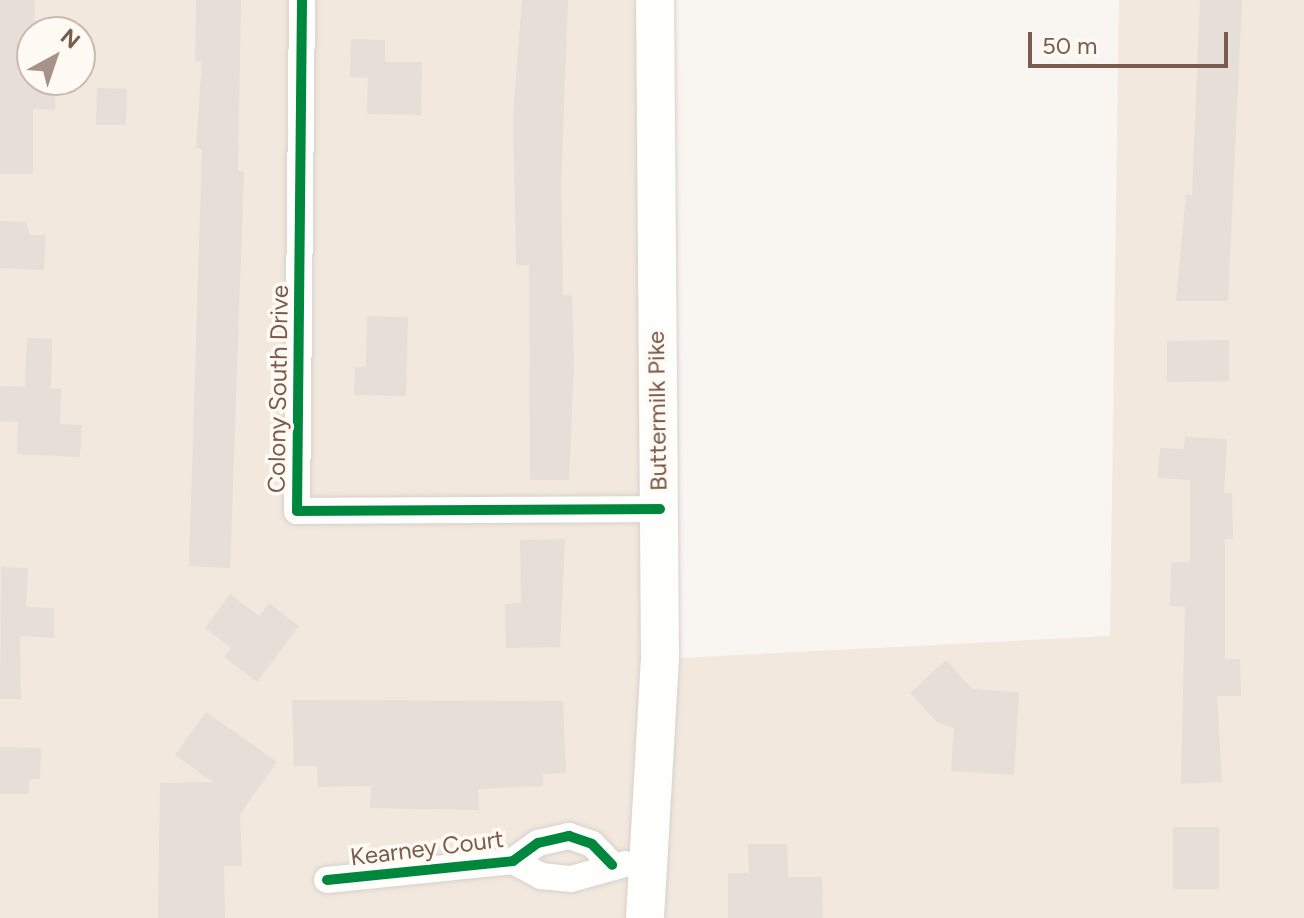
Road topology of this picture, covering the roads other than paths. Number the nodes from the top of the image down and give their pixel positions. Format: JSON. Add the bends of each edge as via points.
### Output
{"nodes":[{"id":1,"x":302,"y":0,"type":"edge"},
{"id":2,"x":655,"y":0,"type":"edge"},
{"id":3,"x":660,"y":509,"type":"junction"},
{"id":4,"x":513,"y":861,"type":"junction"},
{"id":5,"x":630,"y":864,"type":"junction"},
{"id":6,"x":327,"y":880,"type":"dead end"},
{"id":7,"x":645,"y":918,"type":"edge"}],
"edges":[{"from":1,"to":3,"type":"street","name":"Colony South Drive","via":[[297,511]]},
{"from":2,"to":3,"type":"main road","name":"Buttermilk Pike"},
{"from":3,"to":5,"type":"main road","name":"Buttermilk Pike"},
{"from":4,"to":5,"type":"street","name":"Kearney Court","via":[[541,876],[571,879]]},
{"from":4,"to":5,"type":"street","name":"Kearney Court","via":[[538,843],[569,836]]},
{"from":4,"to":6,"type":"street","name":"Kearney Court"},
{"from":5,"to":7,"type":"main road","name":"Buttermilk Pike"}]}
